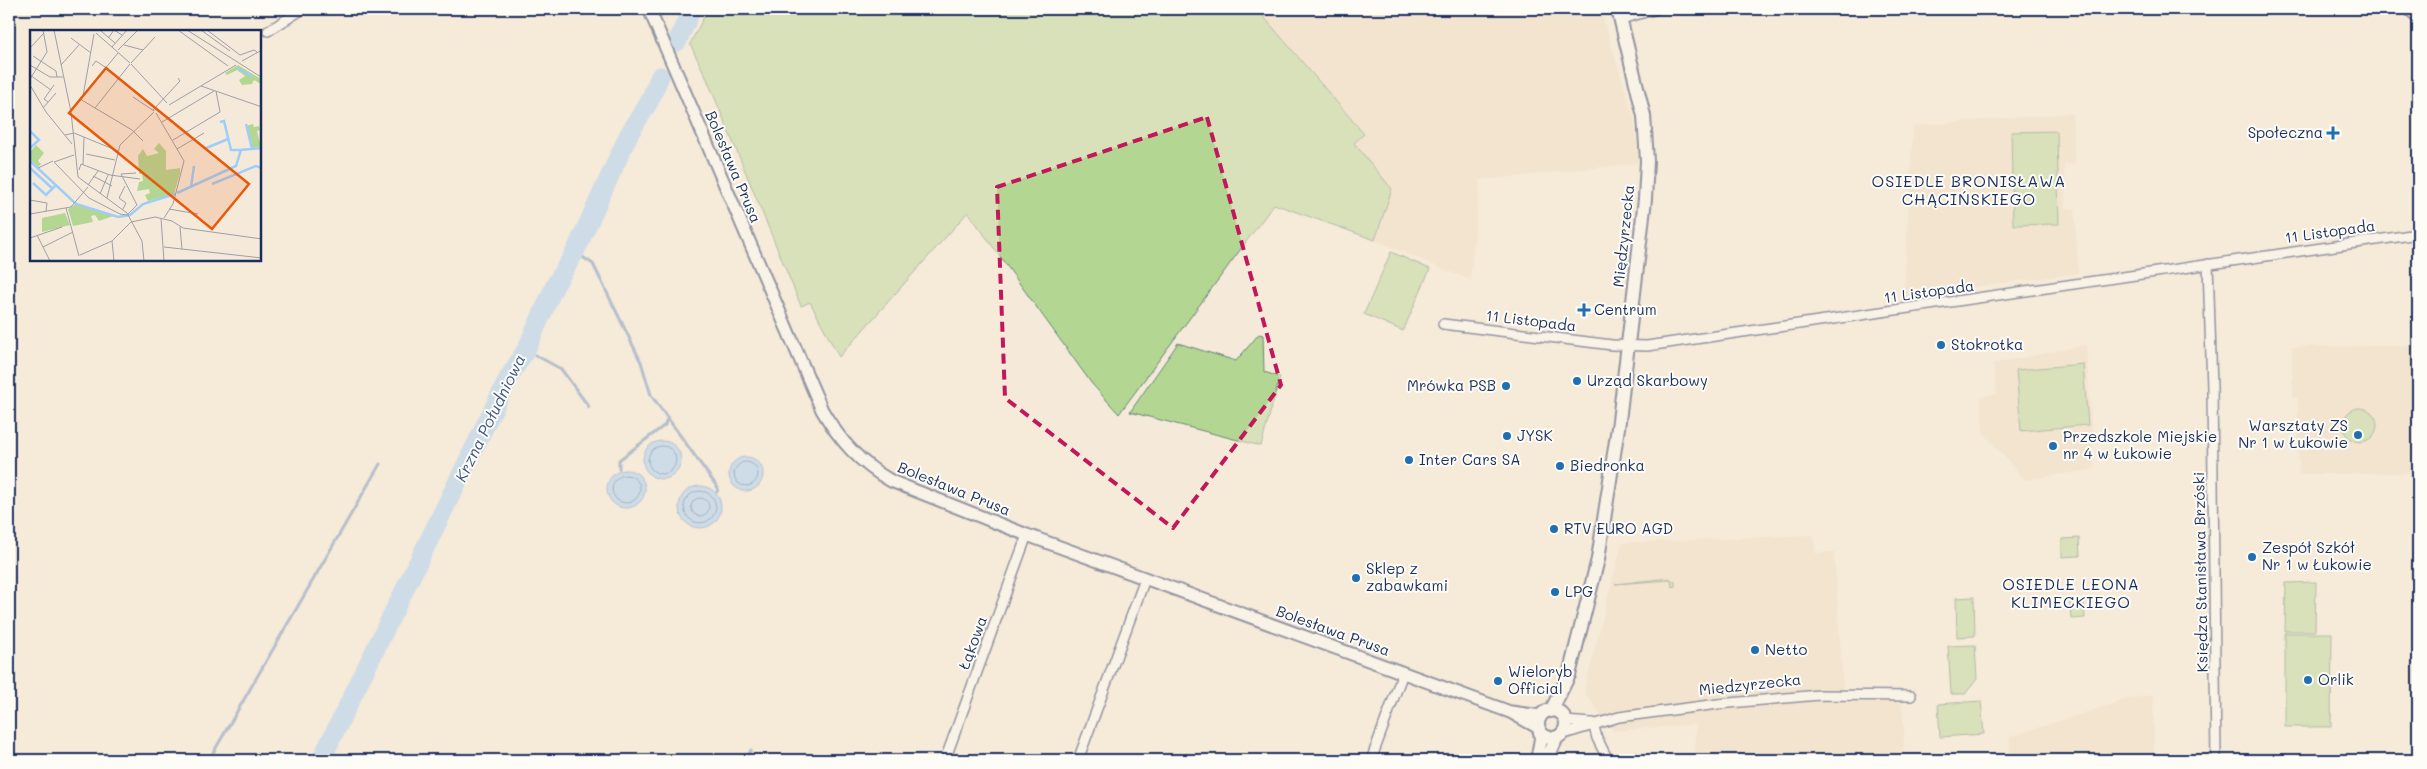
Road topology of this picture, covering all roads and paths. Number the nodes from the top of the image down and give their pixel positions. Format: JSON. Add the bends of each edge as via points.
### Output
{"nodes":[{"id":1,"x":304,"y":9,"type":"edge"},
{"id":2,"x":649,"y":9,"type":"edge"},
{"id":3,"x":1656,"y":9,"type":"edge"},
{"id":4,"x":2410,"y":9,"type":"edge"},
{"id":5,"x":1620,"y":14,"type":"edge"},
{"id":6,"x":2418,"y":16,"type":"edge"},
{"id":7,"x":268,"y":31,"type":"dead end"},
{"id":8,"x":2418,"y":234,"type":"edge"},
{"id":9,"x":2208,"y":264,"type":"junction"},
{"id":10,"x":1443,"y":324,"type":"dead end"},
{"id":11,"x":1629,"y":346,"type":"junction"},
{"id":12,"x":1027,"y":535,"type":"junction"},
{"id":13,"x":1145,"y":579,"type":"junction"},
{"id":14,"x":1403,"y":673,"type":"junction"},
{"id":15,"x":1569,"y":674,"type":"junction"},
{"id":16,"x":1911,"y":696,"type":"dead end"},
{"id":17,"x":1565,"y":719,"type":"junction"},
{"id":18,"x":1543,"y":721,"type":"junction"},
{"id":19,"x":1593,"y":723,"type":"junction"},
{"id":20,"x":1559,"y":736,"type":"junction"},
{"id":21,"x":945,"y":760,"type":"edge"},
{"id":22,"x":1078,"y":760,"type":"edge"},
{"id":23,"x":1372,"y":760,"type":"edge"},
{"id":24,"x":1537,"y":760,"type":"edge"},
{"id":25,"x":1546,"y":760,"type":"edge"},
{"id":26,"x":1608,"y":760,"type":"edge"},
{"id":27,"x":2216,"y":760,"type":"edge"}],
"edges":[{"from":1,"to":7,"type":"street"},
{"from":2,"to":12,"type":"street","name":"Bolesława Prusa","via":[[811,385],[834,430],[855,456],[891,481]]},
{"from":3,"to":5,"type":"street"},
{"from":4,"to":6,"type":"main road"},
{"from":5,"to":11,"type":"main road","name":"Międzyrzecka","via":[[1641,102],[1647,161]]},
{"from":8,"to":9,"type":"street","name":"11 Listopada"},
{"from":9,"to":11,"type":"street","name":"11 Listopada","via":[[1647,346]]},
{"from":9,"to":27,"type":"street","name":"Księdza Stanisława Brzóski"},
{"from":10,"to":11,"type":"street","name":"11 Listopada"},
{"from":11,"to":15,"type":"main road","name":"Międzyrzecka","via":[[1598,559]]},
{"from":12,"to":13,"type":"street","name":"Bolesława Prusa"},
{"from":12,"to":21,"type":"street","name":"Łąkowa"},
{"from":13,"to":14,"type":"street","name":"Bolesława Prusa"},
{"from":13,"to":22,"type":"street"},
{"from":14,"to":18,"type":"street","name":"Bolesława Prusa"},
{"from":14,"to":23,"type":"street"},
{"from":15,"to":17,"type":"main road","name":"Międzyrzecka"},
{"from":15,"to":18,"type":"main road","name":"Międzyrzecka"},
{"from":16,"to":19,"type":"street","name":"Międzyrzecka","via":[[1792,697],[1619,717]]},
{"from":17,"to":18,"type":"main road","via":[[1558,712]]},
{"from":17,"to":19,"type":"street","name":"Międzyrzecka"},
{"from":17,"to":20,"type":"main road","via":[[1565,728]]},
{"from":18,"to":20,"type":"main road","via":[[1550,738]]},
{"from":18,"to":24,"type":"main road","name":"Międzyrzecka"},
{"from":19,"to":20,"type":"street","name":"Międzyrzecka"},
{"from":19,"to":26,"type":"street"},
{"from":20,"to":25,"type":"main road"}]}
